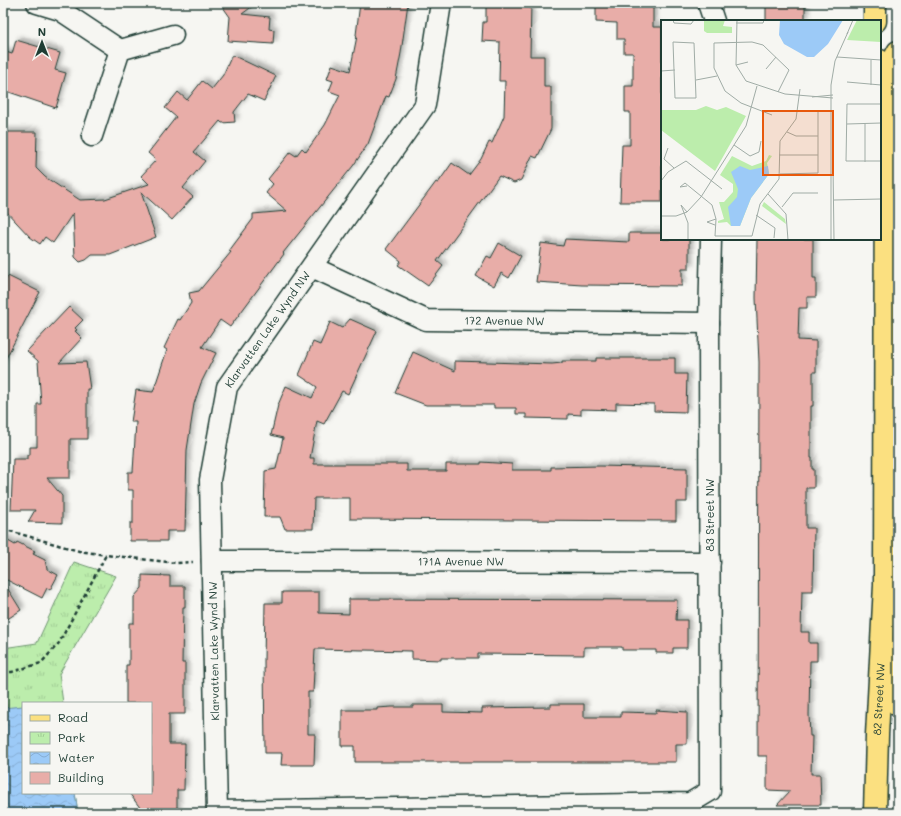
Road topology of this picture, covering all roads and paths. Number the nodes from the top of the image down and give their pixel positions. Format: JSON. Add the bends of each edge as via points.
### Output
{"nodes":[{"id":1,"x":37,"y":3,"type":"edge"},
{"id":2,"x":441,"y":3,"type":"edge"},
{"id":3,"x":708,"y":3,"type":"edge"},
{"id":4,"x":875,"y":3,"type":"edge"},
{"id":5,"x":714,"y":20,"type":"edge"},
{"id":6,"x":874,"y":20,"type":"edge"},
{"id":7,"x":173,"y":35,"type":"dead end"},
{"id":8,"x":120,"y":50,"type":"junction"},
{"id":9,"x":898,"y":52,"type":"edge"},
{"id":10,"x":883,"y":68,"type":"edge"},
{"id":11,"x":92,"y":136,"type":"dead end"},
{"id":12,"x":710,"y":240,"type":"edge"},
{"id":13,"x":312,"y":267,"type":"junction"},
{"id":14,"x":709,"y":323,"type":"junction"},
{"id":15,"x":3,"y":529,"type":"edge"},
{"id":16,"x":106,"y":555,"type":"junction"},
{"id":17,"x":212,"y":561,"type":"junction"},
{"id":18,"x":710,"y":562,"type":"junction"},
{"id":19,"x":885,"y":585,"type":"junction"},
{"id":20,"x":3,"y":672,"type":"edge"},
{"id":21,"x":898,"y":705,"type":"edge"},
{"id":22,"x":218,"y":812,"type":"edge"},
{"id":23,"x":875,"y":813,"type":"edge"}],
"edges":[{"from":1,"to":8,"type":"street","via":[[60,10]]},
{"from":2,"to":13,"type":"street","name":"Klarvatten Lake Wynd NW","via":[[425,105]]},
{"from":3,"to":5,"type":"street"},
{"from":4,"to":6,"type":"main road"},
{"from":7,"to":8,"type":"street"},
{"from":8,"to":11,"type":"street"},
{"from":9,"to":10,"type":"main road","name":"82 Street NW"},
{"from":10,"to":19,"type":"main road","name":"82 Street NW"},
{"from":12,"to":14,"type":"street","name":"83 Street NW"},
{"from":13,"to":14,"type":"street","name":"172 Avenue NW","via":[[426,320]]},
{"from":13,"to":17,"type":"street","name":"Klarvatten Lake Wynd NW","via":[[227,388],[210,480]]},
{"from":14,"to":18,"type":"street","name":"83 Street NW"},
{"from":15,"to":16,"type":"path","via":[[79,551]]},
{"from":16,"to":17,"type":"path","via":[[176,562]]},
{"from":16,"to":20,"type":"path","via":[[59,642],[40,663],[12,672]]},
{"from":17,"to":18,"type":"street","name":"171A Avenue NW"},
{"from":17,"to":22,"type":"street","name":"Klarvatten Lake Wynd NW"},
{"from":18,"to":22,"type":"street","name":"83 Street NW","via":[[710,791],[690,803]]},
{"from":19,"to":21,"type":"main road","name":"82 Street NW"},
{"from":19,"to":23,"type":"main road","name":"82 Street NW"}]}
